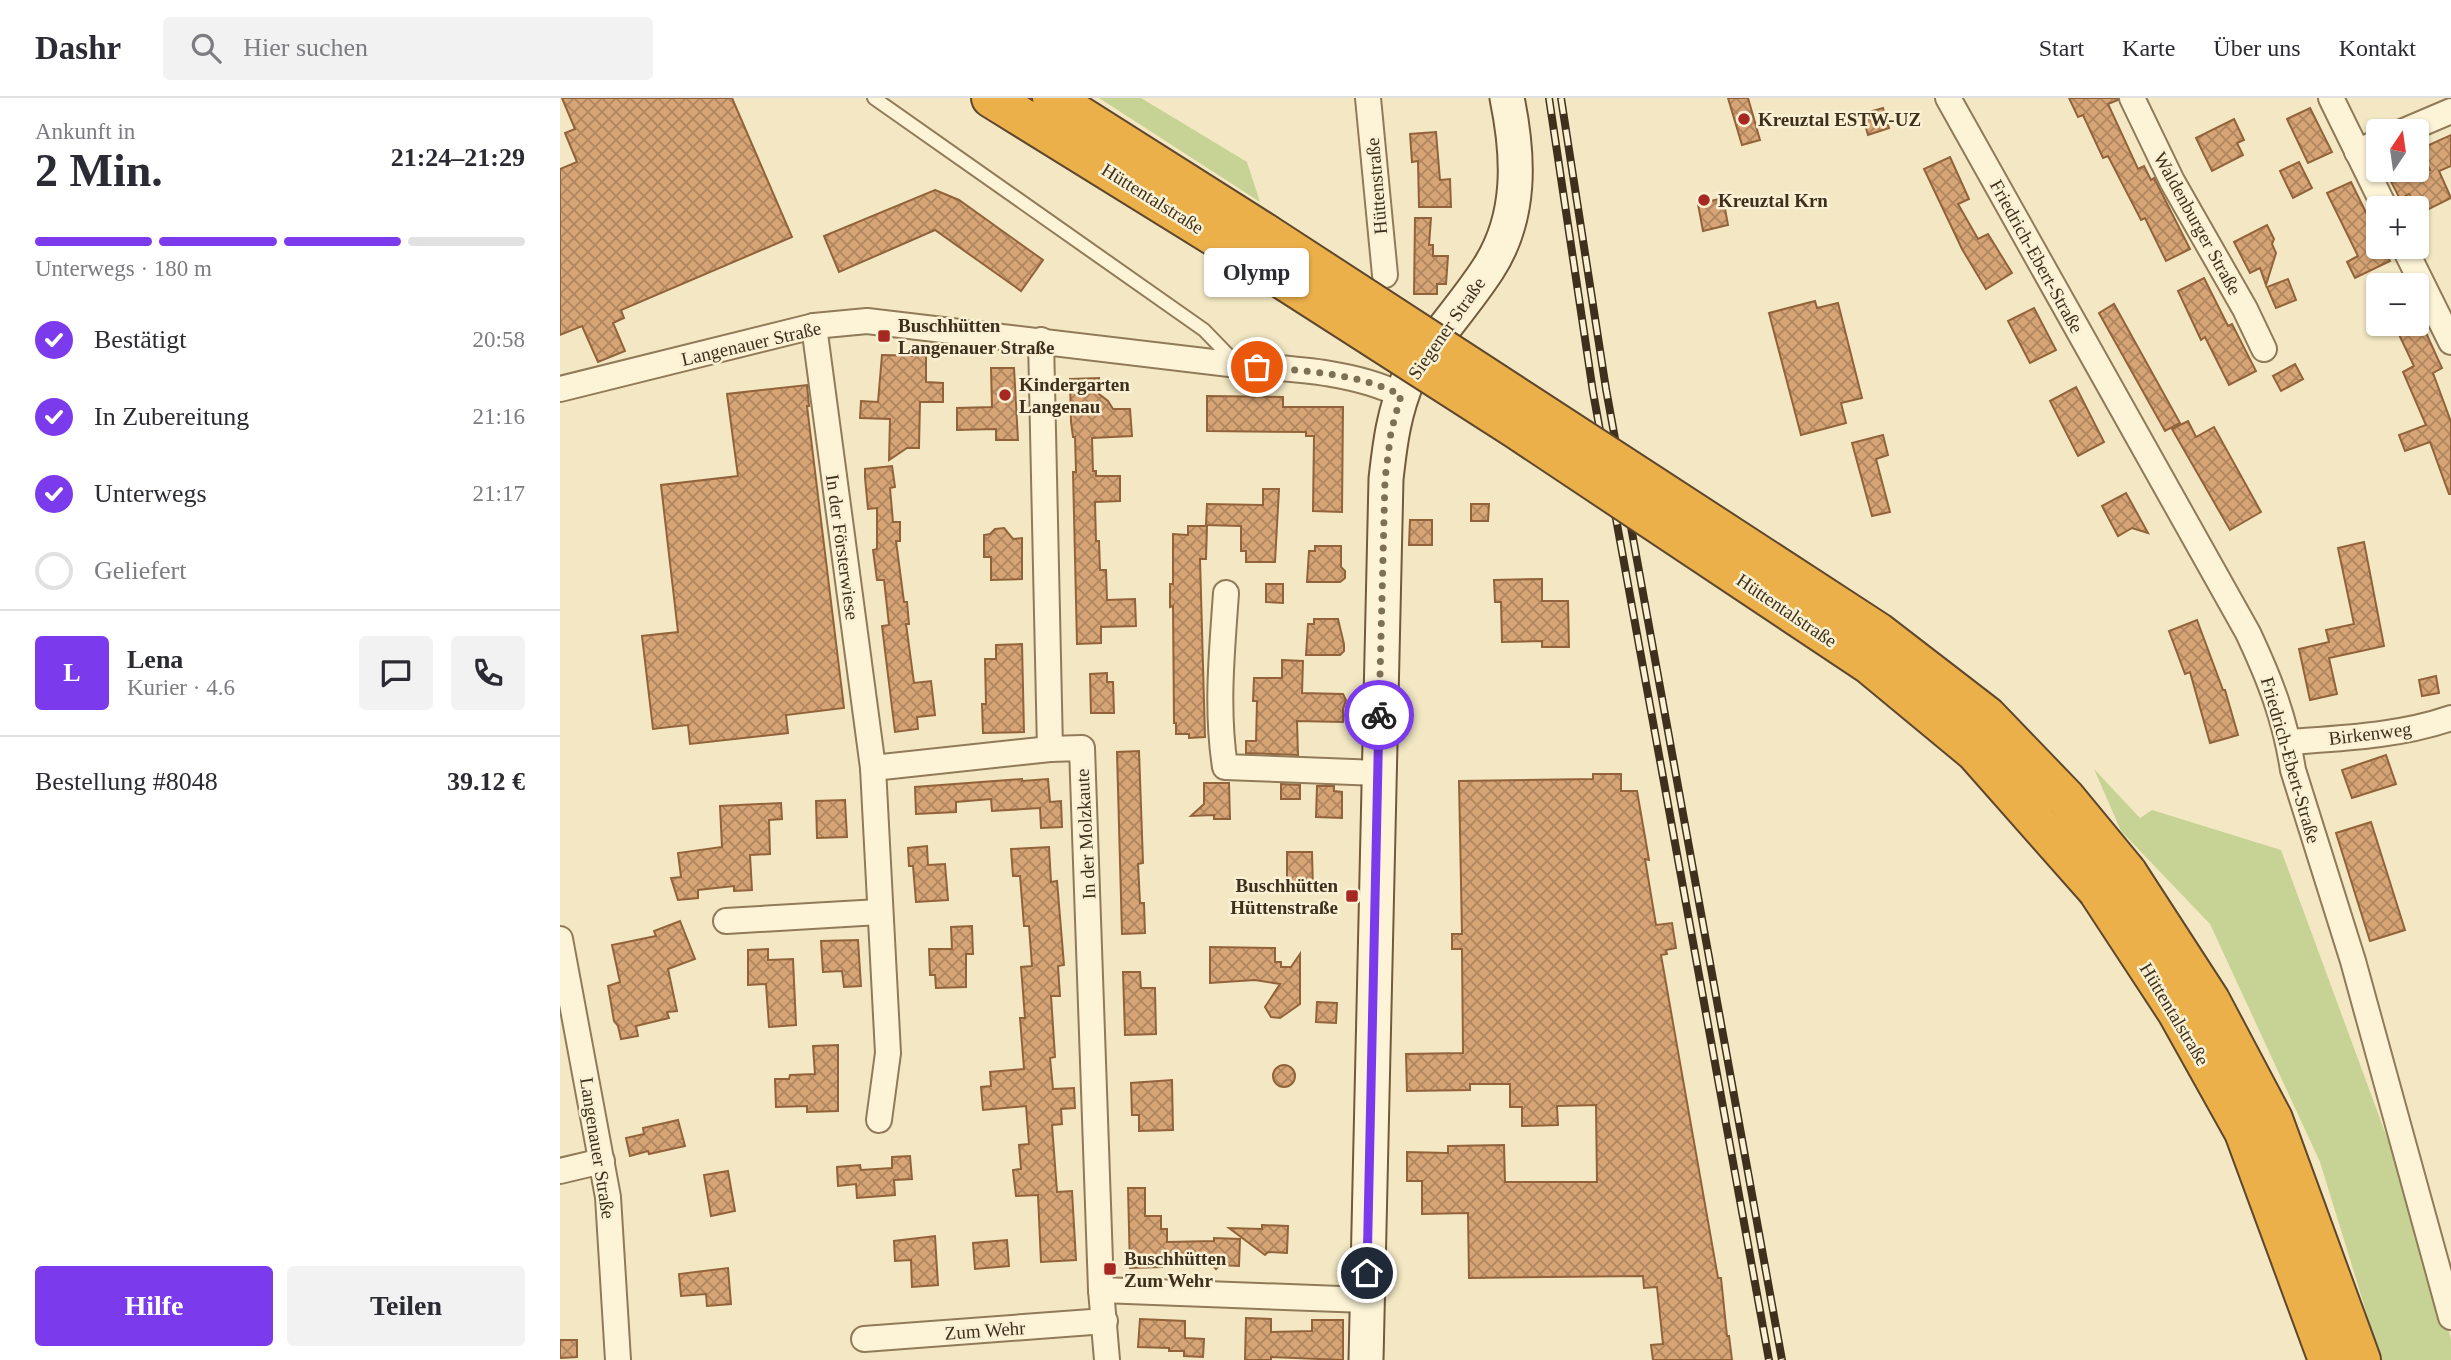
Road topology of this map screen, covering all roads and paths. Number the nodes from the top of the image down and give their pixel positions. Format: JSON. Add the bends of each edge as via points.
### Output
{"nodes":[{"id":1,"x":874,"y":98,"type":"edge"},
{"id":2,"x":991,"y":98,"type":"edge"},
{"id":3,"x":1052,"y":98,"type":"edge"},
{"id":4,"x":1368,"y":98,"type":"edge"},
{"id":5,"x":1507,"y":98,"type":"edge"},
{"id":6,"x":1948,"y":98,"type":"edge"},
{"id":7,"x":2132,"y":98,"type":"edge"},
{"id":8,"x":2330,"y":98,"type":"edge"},
{"id":9,"x":2451,"y":111,"type":"edge"},
{"id":10,"x":2429,"y":120,"type":"edge"},
{"id":11,"x":2366,"y":144,"type":"edge"},
{"id":12,"x":1258,"y":246,"type":"junction"},
{"id":13,"x":2410,"y":259,"type":"edge"},
{"id":14,"x":1385,"y":275,"type":"dead end"},
{"id":15,"x":814,"y":326,"type":"junction"},
{"id":16,"x":1041,"y":340,"type":"junction"},
{"id":17,"x":2451,"y":342,"type":"edge"},
{"id":18,"x":2264,"y":349,"type":"dead end"},
{"id":19,"x":1238,"y":365,"type":"junction"},
{"id":20,"x":560,"y":389,"type":"edge"},
{"id":21,"x":1401,"y":395,"type":"junction"},
{"id":22,"x":1226,"y":593,"type":"dead end"},
{"id":23,"x":2451,"y":718,"type":"edge"},
{"id":24,"x":2288,"y":742,"type":"junction"},
{"id":25,"x":1050,"y":749,"type":"junction"},
{"id":26,"x":873,"y":768,"type":"junction"},
{"id":27,"x":1378,"y":773,"type":"junction"},
{"id":28,"x":2112,"y":881,"type":"junction"},
{"id":29,"x":879,"y":912,"type":"junction"},
{"id":30,"x":726,"y":921,"type":"dead end"},
{"id":31,"x":560,"y":939,"type":"edge"},
{"id":32,"x":879,"y":1120,"type":"dead end"},
{"id":33,"x":602,"y":1161,"type":"junction"},
{"id":34,"x":560,"y":1171,"type":"edge"},
{"id":35,"x":1101,"y":1290,"type":"junction"},
{"id":36,"x":1366,"y":1300,"type":"junction"},
{"id":37,"x":2451,"y":1317,"type":"edge"},
{"id":38,"x":1105,"y":1321,"type":"junction"},
{"id":39,"x":864,"y":1339,"type":"dead end"},
{"id":40,"x":618,"y":1360,"type":"edge"},
{"id":41,"x":1107,"y":1360,"type":"edge"},
{"id":42,"x":1366,"y":1360,"type":"edge"},
{"id":43,"x":2328,"y":1360,"type":"edge"},
{"id":44,"x":2361,"y":1360,"type":"edge"}],
"edges":[{"from":1,"to":19,"type":"lane","via":[[1204,330]]},
{"from":2,"to":12,"type":"highway","name":"Hüttentalstraße"},
{"from":3,"to":12,"type":"highway","name":"Hüttentalstraße"},
{"from":4,"to":14,"type":"street","name":"Hüttenstraße"},
{"from":5,"to":21,"type":"main road","name":"Siegener Straße","via":[[1516,190],[1508,225],[1489,267],[1420,360]]},
{"from":6,"to":24,"type":"street","name":"Friedrich-Ebert-Straße","via":[[2248,633],[2271,681]]},
{"from":7,"to":18,"type":"street","name":"Waldenburger Straße"},
{"from":8,"to":11,"type":"street"},
{"from":9,"to":10,"type":"street"},
{"from":12,"to":28,"type":"highway","name":"Hüttentalstraße","bridge":true,"via":[[1878,632],[1987,716],[2066,798]]},
{"from":13,"to":17,"type":"street"},
{"from":15,"to":16,"type":"street","name":"Langenauer Straße","via":[[867,321]]},
{"from":15,"to":20,"type":"street","name":"Langenauer Straße"},
{"from":15,"to":26,"type":"street","name":"In der Försterwiese"},
{"from":16,"to":19,"type":"street","name":"Langenauer Straße"},
{"from":16,"to":25,"type":"street","name":"In der Molzkaute"},
{"from":19,"to":21,"type":"street","name":"Langenauer Straße","via":[[1356,379]]},
{"from":21,"to":27,"type":"main road","name":"Siegener Straße","via":[[1385,479]]},
{"from":22,"to":27,"type":"street","via":[[1219,691],[1226,767]]},
{"from":23,"to":24,"type":"street","name":"Birkenweg","via":[[2390,733]]},
{"from":24,"to":37,"type":"street","name":"Friedrich-Ebert-Straße"},
{"from":25,"to":26,"type":"street"},
{"from":25,"to":35,"type":"street","name":"In der Molzkaute","via":[[1082,748]]},
{"from":26,"to":29,"type":"street","name":"In der Försterwiese"},
{"from":27,"to":36,"type":"main road","name":"Siegener Straße"},
{"from":28,"to":43,"type":"highway","name":"Hüttentalstraße","via":[[2176,1012],[2244,1132]]},
{"from":28,"to":44,"type":"highway","name":"Hüttentalstraße","via":[[2210,1000],[2273,1119]]},
{"from":29,"to":30,"type":"street"},
{"from":29,"to":32,"type":"street","name":"In der Försterwiese","via":[[888,1054]]},
{"from":31,"to":33,"type":"street","name":"Langenauer Straße"},
{"from":33,"to":34,"type":"street"},
{"from":33,"to":40,"type":"street","name":"Langenauer Straße"},
{"from":35,"to":36,"type":"street"},
{"from":35,"to":38,"type":"street","name":"In der Molzkaute"},
{"from":36,"to":42,"type":"main road","name":"Siegener Straße"},
{"from":38,"to":39,"type":"street","name":"Zum Wehr"},
{"from":38,"to":41,"type":"street","name":"In der Molzkaute"}]}
